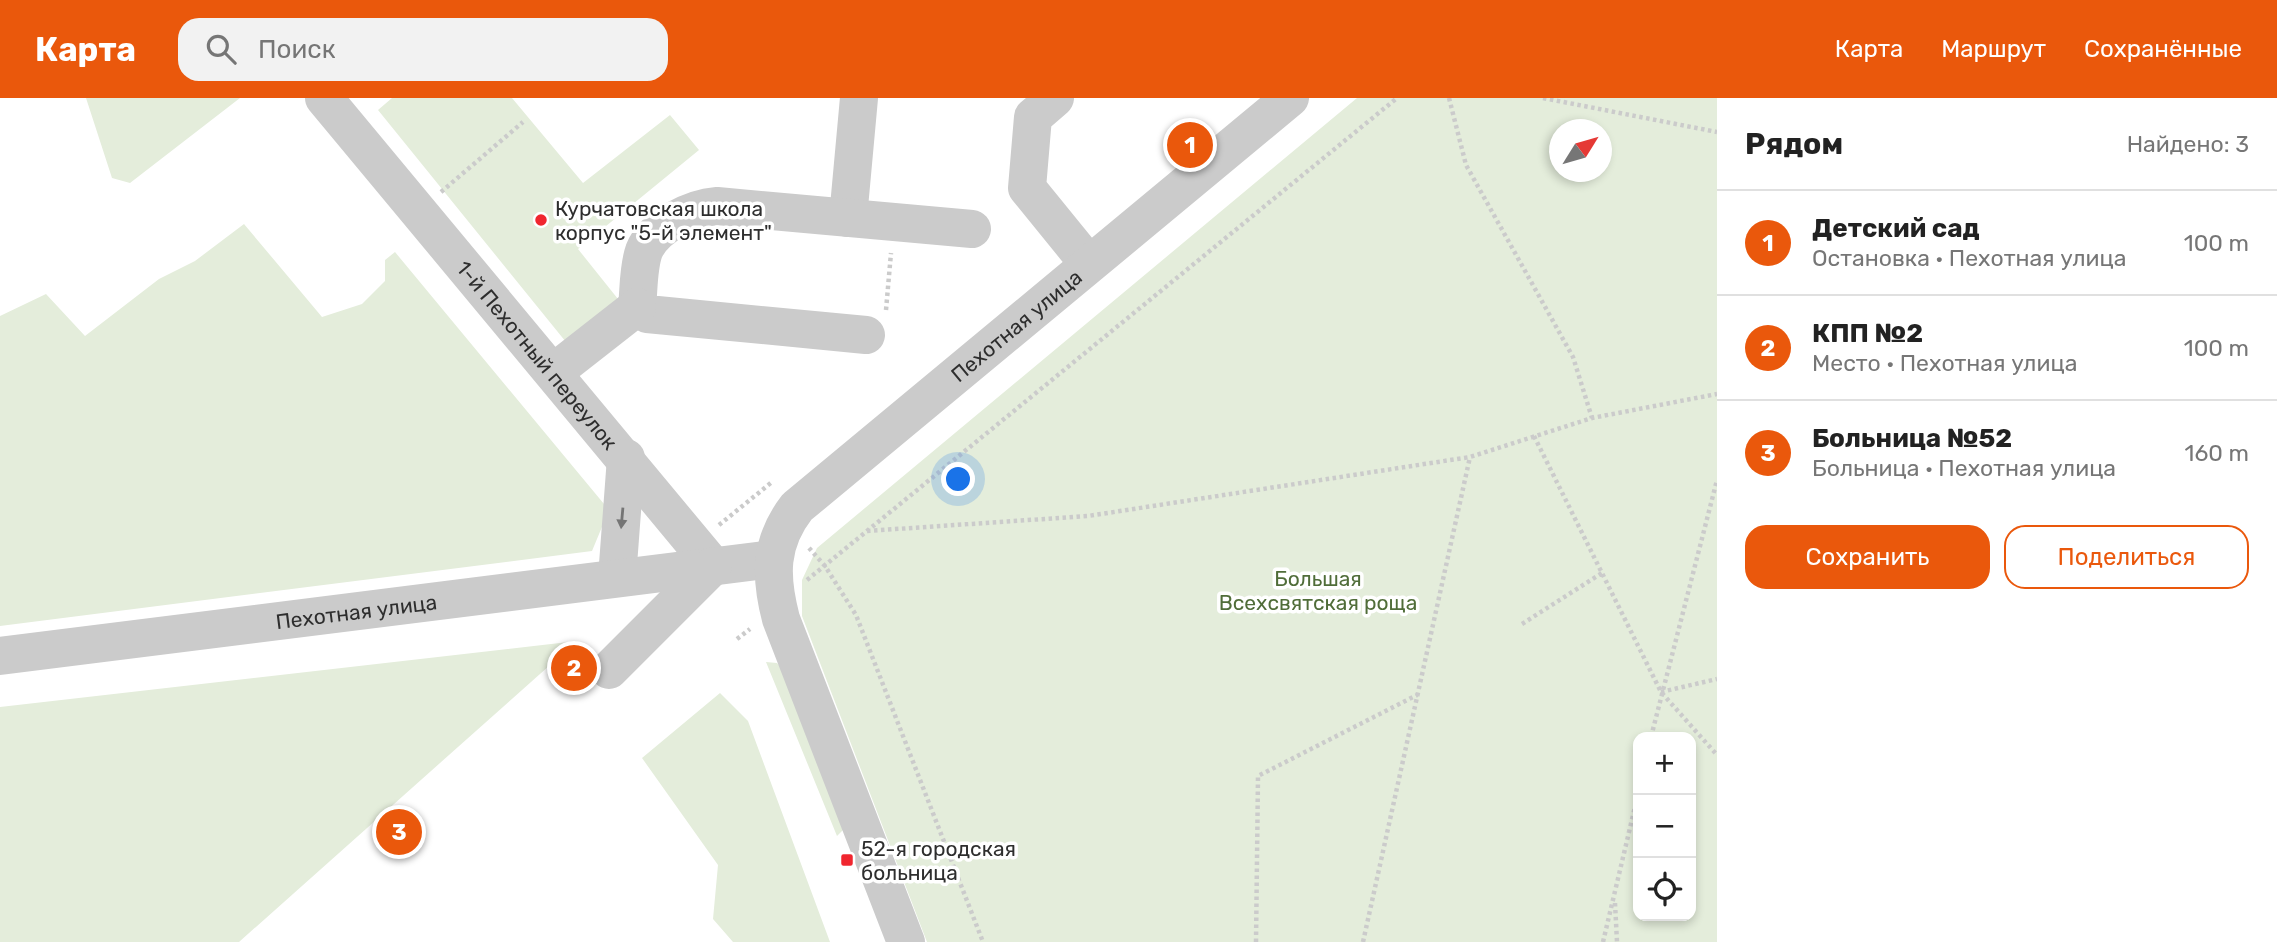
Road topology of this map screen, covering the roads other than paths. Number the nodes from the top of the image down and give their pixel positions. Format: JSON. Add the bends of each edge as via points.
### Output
{"nodes":[{"id":1,"x":324,"y":98,"type":"edge"},
{"id":2,"x":859,"y":98,"type":"edge"},
{"id":3,"x":1055,"y":98,"type":"edge"},
{"id":4,"x":1290,"y":98,"type":"edge"},
{"id":5,"x":848,"y":218,"type":"junction"},
{"id":6,"x":972,"y":229,"type":"dead end"},
{"id":7,"x":1088,"y":263,"type":"junction"},
{"id":8,"x":637,"y":307,"type":"junction"},
{"id":9,"x":866,"y":335,"type":"road end"},
{"id":10,"x":554,"y":372,"type":"junction"},
{"id":11,"x":626,"y":458,"type":"junction"},
{"id":12,"x":713,"y":566,"type":"junction"},
{"id":13,"x":773,"y":566,"type":"junction"},
{"id":14,"x":617,"y":578,"type":"junction"},
{"id":15,"x":0,"y":656,"type":"edge"},
{"id":16,"x":609,"y":670,"type":"dead end"},
{"id":17,"x":906,"y":942,"type":"edge"}],
"edges":[{"from":1,"to":10,"type":"street","name":"1-й Пехотный переулок"},
{"from":2,"to":5,"type":"street"},
{"from":3,"to":7,"type":"street","via":[[1033,117],[1027,188]]},
{"from":4,"to":7,"type":"street","name":"Пехотная улица"},
{"from":5,"to":6,"type":"street"},
{"from":5,"to":8,"type":"street","via":[[717,206],[694,210],[645,250]]},
{"from":7,"to":13,"type":"street","name":"Пехотная улица","via":[[797,507],[777,538]]},
{"from":8,"to":9,"type":"street","via":[[655,316]]},
{"from":8,"to":10,"type":"street"},
{"from":10,"to":11,"type":"street","name":"1-й Пехотный переулок"},
{"from":11,"to":12,"type":"street","name":"1-й Пехотный переулок"},
{"from":11,"to":14,"type":"street","one_way":true},
{"from":12,"to":13,"type":"street"},
{"from":12,"to":14,"type":"street","name":"Пехотная улица"},
{"from":12,"to":16,"type":"street"},
{"from":13,"to":17,"type":"street","via":[[781,620]]},
{"from":14,"to":15,"type":"street","name":"Пехотная улица"}]}
